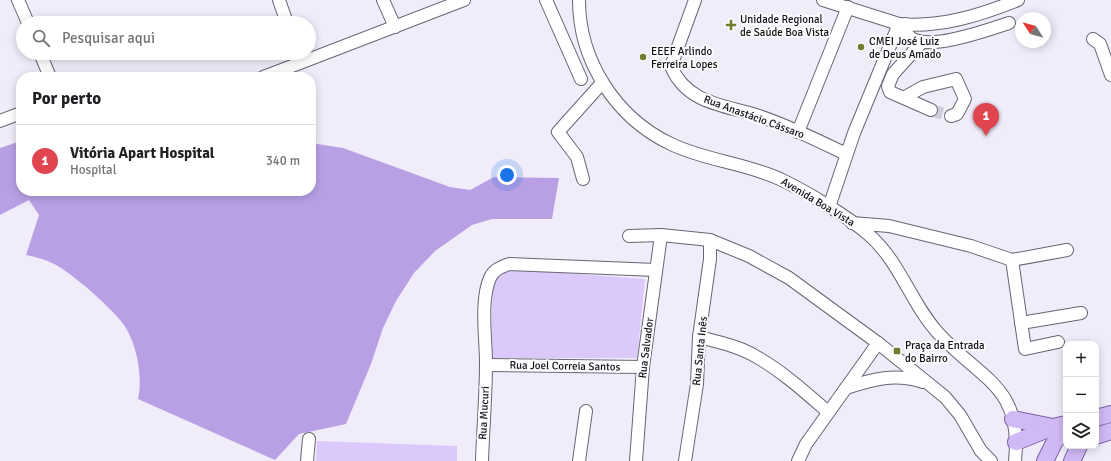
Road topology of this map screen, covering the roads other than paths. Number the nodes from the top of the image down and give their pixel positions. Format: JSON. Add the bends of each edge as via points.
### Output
{"nodes":[{"id":1,"x":18,"y":0,"type":"edge"},
{"id":2,"x":279,"y":0,"type":"edge"},
{"id":3,"x":383,"y":0,"type":"edge"},
{"id":4,"x":464,"y":0,"type":"edge"},
{"id":5,"x":546,"y":0,"type":"edge"},
{"id":6,"x":579,"y":0,"type":"edge"},
{"id":7,"x":695,"y":0,"type":"edge"},
{"id":8,"x":823,"y":0,"type":"edge"},
{"id":9,"x":1018,"y":0,"type":"edge"},
{"id":10,"x":848,"y":7,"type":"junction"},
{"id":11,"x":25,"y":16,"type":"edge"},
{"id":12,"x":284,"y":16,"type":"edge"},
{"id":13,"x":1009,"y":23,"type":"dead end"},
{"id":14,"x":902,"y":24,"type":"junction"},
{"id":15,"x":394,"y":27,"type":"junction"},
{"id":16,"x":998,"y":30,"type":"dead end"},
{"id":17,"x":978,"y":33,"type":"junction"},
{"id":18,"x":1093,"y":39,"type":"dead end"},
{"id":19,"x":917,"y":40,"type":"junction"},
{"id":20,"x":316,"y":52,"type":"edge"},
{"id":21,"x":43,"y":60,"type":"edge"},
{"id":22,"x":294,"y":60,"type":"edge"},
{"id":23,"x":48,"y":72,"type":"edge"},
{"id":24,"x":272,"y":72,"type":"edge"},
{"id":25,"x":1111,"y":75,"type":"edge"},
{"id":26,"x":581,"y":79,"type":"dead end"},
{"id":27,"x":602,"y":83,"type":"junction"},
{"id":28,"x":905,"y":97,"type":"junction"},
{"id":29,"x":931,"y":110,"type":"tunnel mouth"},
{"id":30,"x":16,"y":115,"type":"edge"},
{"id":31,"x":950,"y":116,"type":"dead end"},
{"id":32,"x":0,"y":121,"type":"edge"},
{"id":33,"x":798,"y":132,"type":"junction"},
{"id":34,"x":846,"y":154,"type":"junction"},
{"id":35,"x":583,"y":179,"type":"dead end"},
{"id":36,"x":829,"y":207,"type":"junction"},
{"id":37,"x":852,"y":223,"type":"junction"},
{"id":38,"x":661,"y":234,"type":"junction"},
{"id":39,"x":629,"y":236,"type":"dead end"},
{"id":40,"x":710,"y":240,"type":"junction"},
{"id":41,"x":1067,"y":250,"type":"dead end"},
{"id":42,"x":1012,"y":260,"type":"junction"},
{"id":43,"x":656,"y":270,"type":"junction"},
{"id":44,"x":1081,"y":313,"type":"dead end"},
{"id":45,"x":1021,"y":323,"type":"junction"},
{"id":46,"x":699,"y":337,"type":"junction"},
{"id":47,"x":1058,"y":342,"type":"dead end"},
{"id":48,"x":878,"y":343,"type":"junction"},
{"id":49,"x":486,"y":365,"type":"junction"},
{"id":50,"x":643,"y":367,"type":"junction"},
{"id":51,"x":931,"y":385,"type":"junction"},
{"id":52,"x":846,"y":388,"type":"junction"},
{"id":53,"x":586,"y":411,"type":"dead end"},
{"id":54,"x":828,"y":412,"type":"junction"},
{"id":55,"x":1111,"y":413,"type":"edge"},
{"id":56,"x":1099,"y":416,"type":"edge"},
{"id":57,"x":1014,"y":419,"type":"junction"},
{"id":58,"x":1062,"y":427,"type":"edge"},
{"id":59,"x":1111,"y":431,"type":"edge"},
{"id":60,"x":1099,"y":435,"type":"edge"},
{"id":61,"x":309,"y":438,"type":"dead end"},
{"id":62,"x":1016,"y":442,"type":"junction"},
{"id":63,"x":1078,"y":449,"type":"edge"},
{"id":64,"x":983,"y":456,"type":"edge"},
{"id":65,"x":307,"y":461,"type":"edge"},
{"id":66,"x":482,"y":461,"type":"edge"},
{"id":67,"x":579,"y":461,"type":"edge"},
{"id":68,"x":636,"y":461,"type":"edge"},
{"id":69,"x":685,"y":461,"type":"edge"},
{"id":70,"x":798,"y":461,"type":"edge"},
{"id":71,"x":991,"y":461,"type":"edge"},
{"id":72,"x":1015,"y":461,"type":"edge"},
{"id":73,"x":1045,"y":461,"type":"edge"},
{"id":74,"x":1072,"y":461,"type":"edge"}],
"edges":[{"from":1,"to":11,"type":"street"},
{"from":2,"to":12,"type":"street"},
{"from":3,"to":15,"type":"street"},
{"from":4,"to":15,"type":"street"},
{"from":5,"to":26,"type":"street"},
{"from":6,"to":27,"type":"street","name":"Avenida Boa Vista","via":[[579,17],[588,56]]},
{"from":7,"to":33,"type":"street","name":"Rua Anastácio Cássaro","via":[[671,66],[676,78],[692,93],[719,106],[756,115]]},
{"from":8,"to":10,"type":"street"},
{"from":9,"to":14,"type":"street","via":[[985,13],[948,22]]},
{"from":10,"to":14,"type":"street"},
{"from":10,"to":33,"type":"street"},
{"from":13,"to":17,"type":"street"},
{"from":14,"to":19,"type":"street","via":[[906,32]]},
{"from":14,"to":34,"type":"street"},
{"from":15,"to":20,"type":"street"},
{"from":16,"to":17,"type":"street"},
{"from":17,"to":19,"type":"street","via":[[946,41]]},
{"from":18,"to":25,"type":"street","via":[[1100,44]]},
{"from":19,"to":28,"type":"street","via":[[889,81],[890,92]]},
{"from":21,"to":23,"type":"street"},
{"from":22,"to":24,"type":"street"},
{"from":27,"to":35,"type":"street","via":[[558,132],[577,156]]},
{"from":27,"to":36,"type":"street","name":"Avenida Boa Vista","via":[[626,111],[651,133],[672,145],[781,179]]},
{"from":28,"to":29,"type":"street"},
{"from":28,"to":31,"type":"street","via":[[923,88],[956,78],[965,99],[957,114]]},
{"from":30,"to":32,"type":"street"},
{"from":33,"to":34,"type":"street","name":"Rua Anastácio Cássaro"},
{"from":34,"to":36,"type":"street"},
{"from":36,"to":37,"type":"street","name":"Avenida Boa Vista"},
{"from":37,"to":42,"type":"street","via":[[889,226],[971,246]]},
{"from":37,"to":57,"type":"street","name":"Avenida Boa Vista","via":[[869,234],[886,254],[939,334],[994,383]]},
{"from":38,"to":39,"type":"street"},
{"from":38,"to":40,"type":"street"},
{"from":38,"to":43,"type":"street","name":"Rua Salvador"},
{"from":40,"to":46,"type":"street","name":"Rua Santa Inês","via":[[709,271]]},
{"from":40,"to":48,"type":"street","via":[[749,256],[789,278]]},
{"from":41,"to":42,"type":"street"},
{"from":42,"to":45,"type":"street"},
{"from":43,"to":49,"type":"street","name":"Rua Mucuri","via":[[509,264],[499,267],[490,278],[486,299]]},
{"from":43,"to":50,"type":"street","name":"Rua Salvador"},
{"from":44,"to":45,"type":"street"},
{"from":45,"to":47,"type":"street","via":[[1025,349]]},
{"from":46,"to":54,"type":"street","via":[[754,355],[798,385]]},
{"from":46,"to":69,"type":"street","name":"Rua Santa Inês","via":[[697,384]]},
{"from":48,"to":51,"type":"street"},
{"from":48,"to":52,"type":"street"},
{"from":49,"to":50,"type":"street","name":"Rua Joel Correia Santos"},
{"from":49,"to":66,"type":"street","name":"Rua Mucuri"},
{"from":50,"to":68,"type":"street","name":"Rua Salvador"},
{"from":51,"to":52,"type":"street","via":[[895,376],[876,378]]},
{"from":51,"to":64,"type":"street","via":[[960,415]]},
{"from":52,"to":54,"type":"street"},
{"from":53,"to":67,"type":"street"},
{"from":54,"to":70,"type":"street","via":[[806,444]]},
{"from":55,"to":56,"type":"main road"},
{"from":57,"to":58,"type":"main road"},
{"from":57,"to":62,"type":"street","name":"Avenida Boa Vista"},
{"from":58,"to":62,"type":"main road"},
{"from":58,"to":73,"type":"main road"},
{"from":59,"to":60,"type":"main road"},
{"from":61,"to":65,"type":"street"},
{"from":62,"to":72,"type":"street","name":"Avenida Boa Vista"},
{"from":63,"to":74,"type":"main road"},
{"from":64,"to":71,"type":"street"}]}
